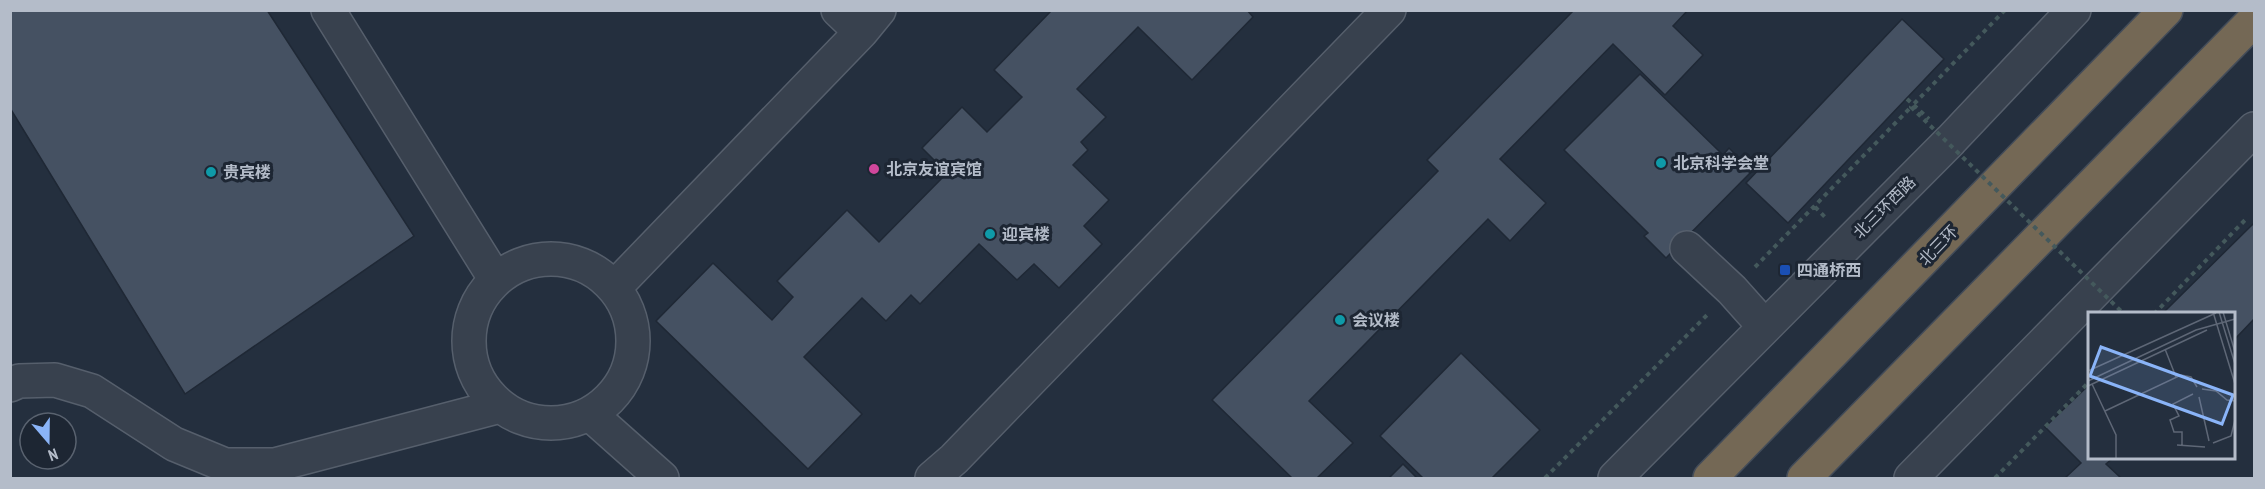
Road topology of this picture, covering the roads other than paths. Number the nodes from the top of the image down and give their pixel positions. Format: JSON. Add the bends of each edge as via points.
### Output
{"nodes":[{"id":1,"x":328,"y":10,"type":"edge"},
{"id":2,"x":1389,"y":10,"type":"edge"},
{"id":3,"x":2074,"y":10,"type":"edge"},
{"id":4,"x":2166,"y":10,"type":"edge"},
{"id":5,"x":859,"y":18,"type":"edge"},
{"id":6,"x":2254,"y":20,"type":"edge"},
{"id":7,"x":2254,"y":129,"type":"edge"},
{"id":8,"x":1686,"y":248,"type":"dead end"},
{"id":9,"x":496,"y":280,"type":"junction"},
{"id":10,"x":614,"y":288,"type":"junction"},
{"id":11,"x":1765,"y":327,"type":"junction"},
{"id":12,"x":10,"y":385,"type":"edge"},
{"id":13,"x":500,"y":406,"type":"junction"},
{"id":14,"x":590,"y":414,"type":"junction"},
{"id":15,"x":953,"y":472,"type":"edge"},
{"id":16,"x":662,"y":478,"type":"edge"},
{"id":17,"x":1615,"y":478,"type":"edge"},
{"id":18,"x":1710,"y":478,"type":"edge"},
{"id":19,"x":1804,"y":478,"type":"edge"},
{"id":20,"x":1911,"y":478,"type":"edge"}],
"edges":[{"from":1,"to":9,"type":"street"},
{"from":2,"to":15,"type":"street"},
{"from":3,"to":11,"type":"street","name":"北三环西路"},
{"from":4,"to":18,"type":"highway","name":"北三环"},
{"from":5,"to":10,"type":"street"},
{"from":6,"to":19,"type":"highway"},
{"from":7,"to":20,"type":"street"},
{"from":8,"to":11,"type":"street"},
{"from":9,"to":10,"type":"street","via":[[511,269],[548,259],[584,266]]},
{"from":9,"to":13,"type":"street","via":[[475,309],[468,344],[477,379]]},
{"from":10,"to":14,"type":"street","via":[[630,321],[632,357],[617,390]]},
{"from":11,"to":17,"type":"street","name":"北三环西路"},
{"from":12,"to":13,"type":"street","via":[[55,380],[93,392],[174,444],[225,465],[275,465]]},
{"from":13,"to":14,"type":"street","via":[[534,422],[572,421]]},
{"from":14,"to":16,"type":"street"}]}
